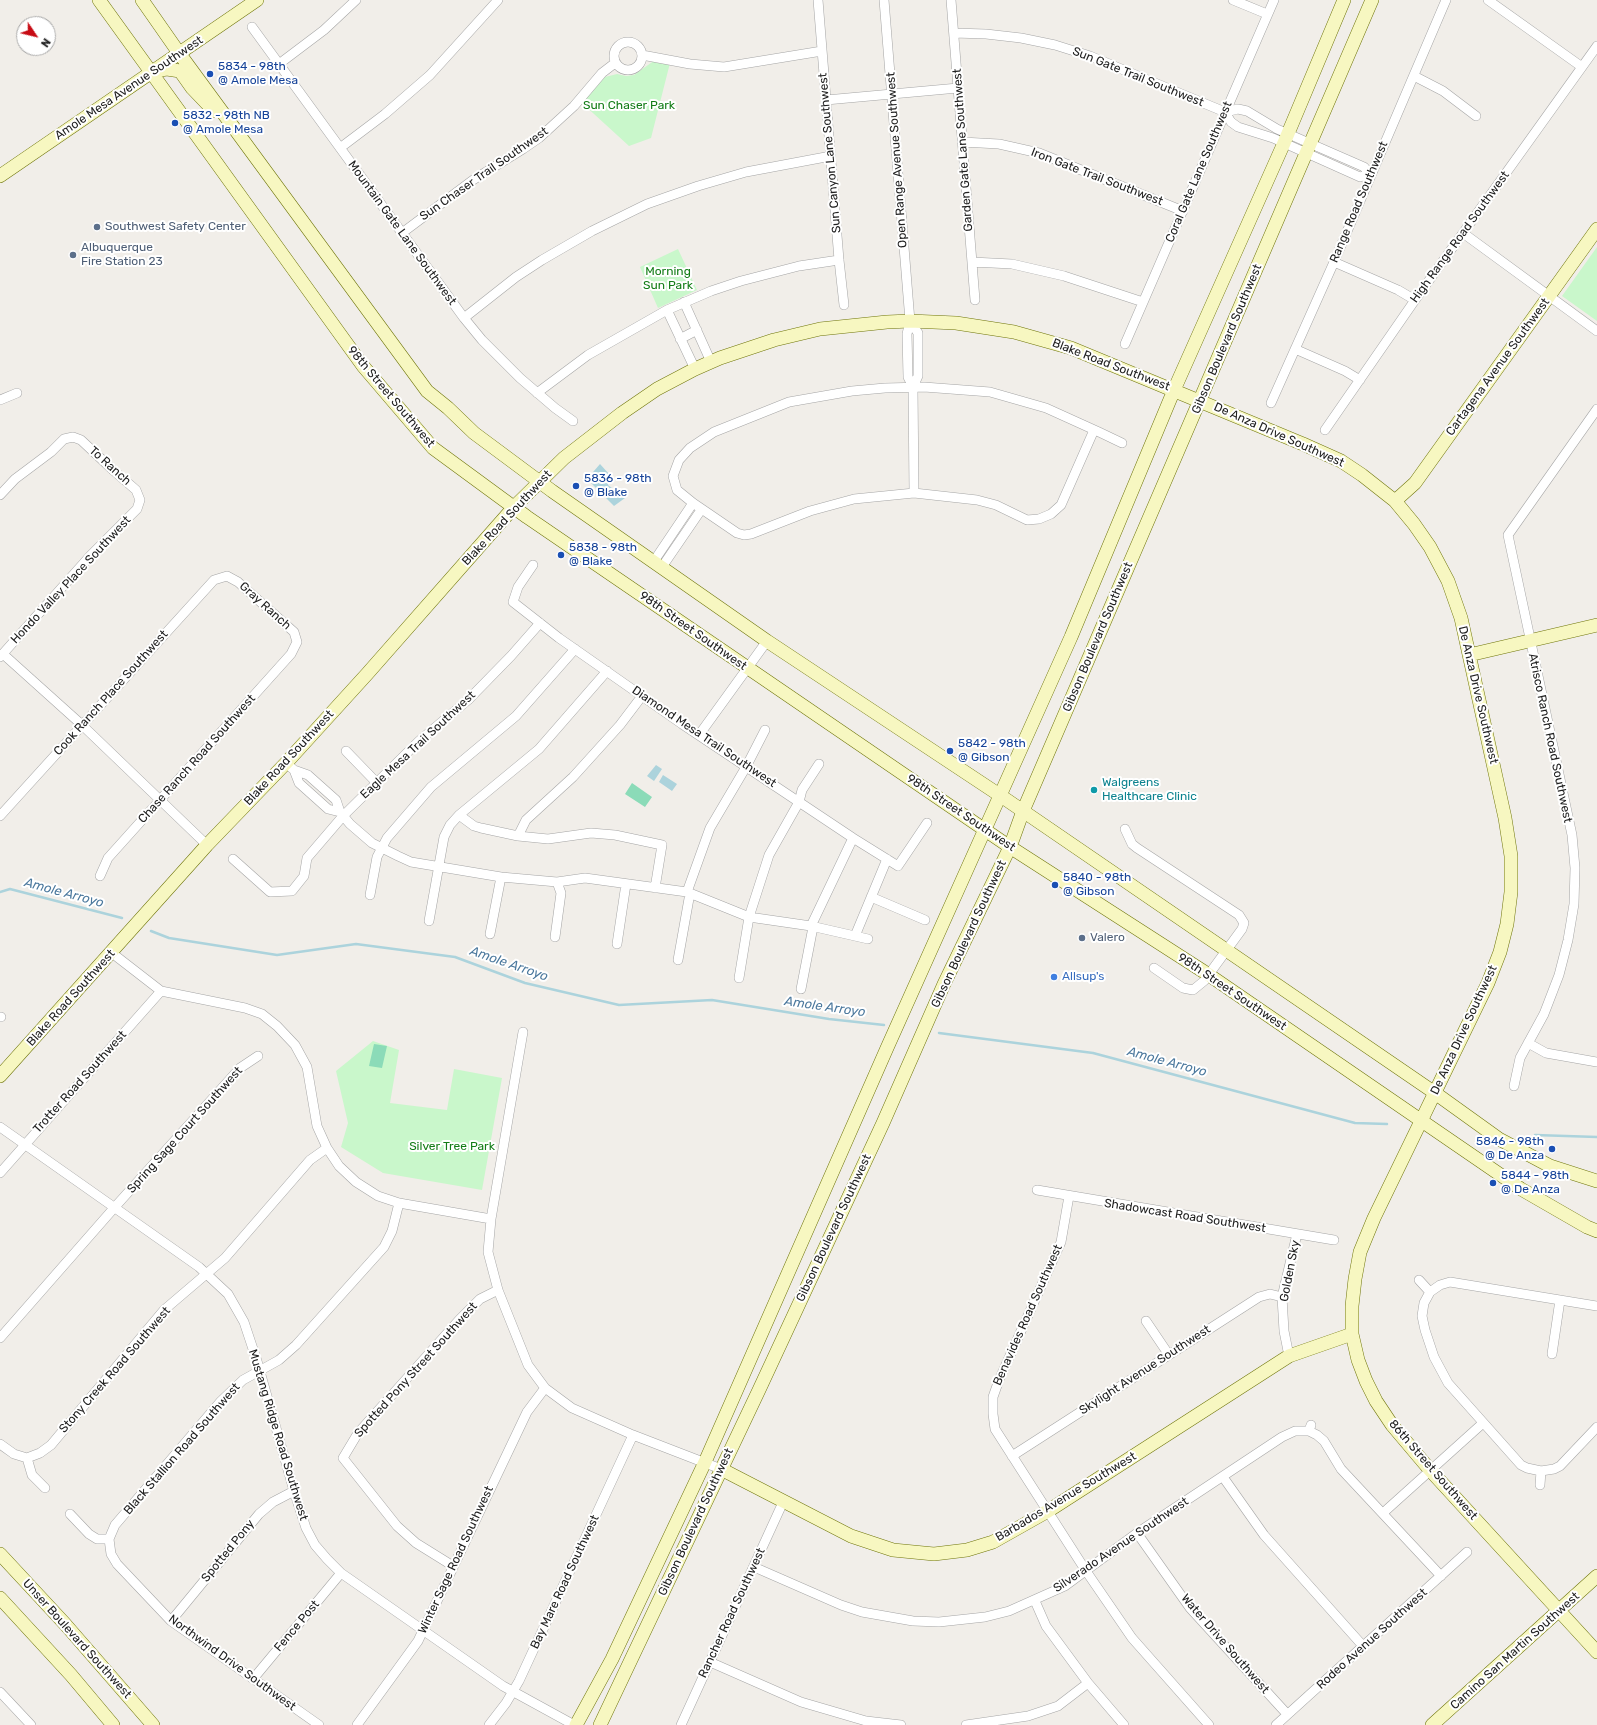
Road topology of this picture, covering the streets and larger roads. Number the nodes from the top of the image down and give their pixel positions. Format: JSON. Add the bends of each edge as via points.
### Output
{"nodes":[{"id":1,"x":99,"y":0,"type":"edge"},
{"id":2,"x":142,"y":0,"type":"edge"},
{"id":3,"x":257,"y":0,"type":"edge"},
{"id":4,"x":356,"y":0,"type":"edge"},
{"id":5,"x":498,"y":0,"type":"edge"},
{"id":6,"x":818,"y":0,"type":"edge"},
{"id":7,"x":884,"y":0,"type":"edge"},
{"id":8,"x":951,"y":0,"type":"edge"},
{"id":9,"x":1233,"y":0,"type":"edge"},
{"id":10,"x":1274,"y":0,"type":"edge"},
{"id":11,"x":1344,"y":0,"type":"edge"},
{"id":12,"x":1372,"y":0,"type":"edge"},
{"id":13,"x":1446,"y":0,"type":"edge"},
{"id":14,"x":1488,"y":0,"type":"edge"},
{"id":15,"x":1267,"y":14,"type":"junction"},
{"id":16,"x":252,"y":27,"type":"dead end"},
{"id":17,"x":954,"y":33,"type":"junction"},
{"id":18,"x":1597,"y":46,"type":"edge"},
{"id":19,"x":822,"y":51,"type":"junction"},
{"id":20,"x":179,"y":53,"type":"junction"},
{"id":21,"x":642,"y":55,"type":"junction"},
{"id":22,"x":615,"y":63,"type":"junction"},
{"id":23,"x":279,"y":64,"type":"junction"},
{"id":24,"x":1582,"y":67,"type":"junction"},
{"id":25,"x":151,"y":72,"type":"junction"},
{"id":26,"x":1414,"y":76,"type":"junction"},
{"id":27,"x":958,"y":88,"type":"junction"},
{"id":28,"x":892,"y":95,"type":"junction"},
{"id":29,"x":826,"y":100,"type":"junction"},
{"id":30,"x":1225,"y":112,"type":"junction"},
{"id":31,"x":1254,"y":116,"type":"junction"},
{"id":32,"x":1476,"y":116,"type":"dead end"},
{"id":33,"x":234,"y":126,"type":"junction"},
{"id":34,"x":1248,"y":130,"type":"junction"},
{"id":35,"x":1286,"y":138,"type":"junction"},
{"id":36,"x":962,"y":142,"type":"junction"},
{"id":37,"x":340,"y":148,"type":"junction"},
{"id":38,"x":1309,"y":148,"type":"junction"},
{"id":39,"x":831,"y":156,"type":"junction"},
{"id":40,"x":1370,"y":174,"type":"junction"},
{"id":41,"x":0,"y":176,"type":"edge"},
{"id":42,"x":1183,"y":212,"type":"junction"},
{"id":43,"x":1597,"y":228,"type":"edge"},
{"id":44,"x":402,"y":233,"type":"junction"},
{"id":45,"x":1463,"y":233,"type":"junction"},
{"id":46,"x":839,"y":260,"type":"junction"},
{"id":47,"x":972,"y":262,"type":"junction"},
{"id":48,"x":1334,"y":262,"type":"junction"},
{"id":49,"x":1549,"y":296,"type":"junction"},
{"id":50,"x":975,"y":300,"type":"dead end"},
{"id":51,"x":1415,"y":300,"type":"junction"},
{"id":52,"x":684,"y":302,"type":"junction"},
{"id":53,"x":1143,"y":302,"type":"junction"},
{"id":54,"x":844,"y":305,"type":"dead end"},
{"id":55,"x":666,"y":310,"type":"junction"},
{"id":56,"x":464,"y":318,"type":"junction"},
{"id":57,"x":910,"y":321,"type":"junction"},
{"id":58,"x":697,"y":330,"type":"junction"},
{"id":59,"x":1597,"y":331,"type":"edge"},
{"id":60,"x":680,"y":339,"type":"junction"},
{"id":61,"x":1125,"y":344,"type":"dead end"},
{"id":62,"x":1295,"y":349,"type":"junction"},
{"id":63,"x":907,"y":351,"type":"junction"},
{"id":64,"x":918,"y":351,"type":"junction"},
{"id":65,"x":711,"y":362,"type":"junction"},
{"id":66,"x":695,"y":369,"type":"junction"},
{"id":67,"x":1360,"y":380,"type":"junction"},
{"id":68,"x":913,"y":387,"type":"junction"},
{"id":69,"x":1174,"y":390,"type":"junction"},
{"id":70,"x":17,"y":393,"type":"dead end"},
{"id":71,"x":537,"y":393,"type":"junction"},
{"id":72,"x":1187,"y":395,"type":"joint"},
{"id":73,"x":0,"y":400,"type":"edge"},
{"id":74,"x":1200,"y":401,"type":"junction"},
{"id":75,"x":1271,"y":403,"type":"dead end"},
{"id":76,"x":1597,"y":409,"type":"edge"},
{"id":77,"x":574,"y":421,"type":"dead end"},
{"id":78,"x":1094,"y":430,"type":"junction"},
{"id":79,"x":1325,"y":430,"type":"dead end"},
{"id":80,"x":1122,"y":443,"type":"dead end"},
{"id":81,"x":539,"y":482,"type":"junction"},
{"id":82,"x":914,"y":493,"type":"junction"},
{"id":83,"x":0,"y":495,"type":"edge"},
{"id":84,"x":140,"y":500,"type":"joint"},
{"id":85,"x":1395,"y":502,"type":"junction"},
{"id":86,"x":693,"y":503,"type":"junction"},
{"id":87,"x":514,"y":508,"type":"junction"},
{"id":88,"x":701,"y":510,"type":"junction"},
{"id":89,"x":670,"y":538,"type":"junction"},
{"id":90,"x":679,"y":543,"type":"junction"},
{"id":91,"x":658,"y":564,"type":"junction"},
{"id":92,"x":533,"y":565,"type":"dead end"},
{"id":93,"x":227,"y":576,"type":"joint"},
{"id":94,"x":540,"y":623,"type":"junction"},
{"id":95,"x":1597,"y":625,"type":"edge"},
{"id":96,"x":767,"y":641,"type":"junction"},
{"id":97,"x":297,"y":642,"type":"joint"},
{"id":98,"x":1530,"y":642,"type":"junction"},
{"id":99,"x":575,"y":649,"type":"junction"},
{"id":100,"x":1469,"y":655,"type":"junction"},
{"id":101,"x":2,"y":656,"type":"edge"},
{"id":102,"x":746,"y":668,"type":"junction"},
{"id":103,"x":607,"y":671,"type":"junction"},
{"id":104,"x":642,"y":696,"type":"junction"},
{"id":105,"x":82,"y":725,"type":"junction"},
{"id":106,"x":766,"y":730,"type":"dead end"},
{"id":107,"x":699,"y":735,"type":"junction"},
{"id":108,"x":346,"y":751,"type":"dead end"},
{"id":109,"x":819,"y":764,"type":"dead end"},
{"id":110,"x":290,"y":766,"type":"junction"},
{"id":111,"x":746,"y":767,"type":"junction"},
{"id":112,"x":376,"y":782,"type":"junction"},
{"id":113,"x":323,"y":789,"type":"junction"},
{"id":114,"x":1001,"y":796,"type":"junction"},
{"id":115,"x":316,"y":798,"type":"junction"},
{"id":116,"x":160,"y":800,"type":"junction"},
{"id":117,"x":799,"y":802,"type":"junction"},
{"id":118,"x":1023,"y":811,"type":"junction"},
{"id":119,"x":342,"y":814,"type":"junction"},
{"id":120,"x":459,"y":814,"type":"junction"},
{"id":121,"x":0,"y":816,"type":"edge"},
{"id":122,"x":927,"y":823,"type":"dead end"},
{"id":123,"x":1125,"y":829,"type":"dead end"},
{"id":124,"x":985,"y":830,"type":"junction"},
{"id":125,"x":518,"y":836,"type":"junction"},
{"id":126,"x":853,"y":838,"type":"junction"},
{"id":127,"x":207,"y":845,"type":"junction"},
{"id":128,"x":1010,"y":847,"type":"junction"},
{"id":129,"x":382,"y":848,"type":"junction"},
{"id":130,"x":233,"y":859,"type":"dead end"},
{"id":131,"x":887,"y":859,"type":"junction"},
{"id":132,"x":438,"y":866,"type":"junction"},
{"id":133,"x":100,"y":876,"type":"dead end"},
{"id":134,"x":501,"y":877,"type":"junction"},
{"id":135,"x":557,"y":882,"type":"junction"},
{"id":136,"x":626,"y":884,"type":"junction"},
{"id":137,"x":655,"y":888,"type":"junction"},
{"id":138,"x":688,"y":893,"type":"junction"},
{"id":139,"x":370,"y":895,"type":"dead end"},
{"id":140,"x":871,"y":897,"type":"junction"},
{"id":141,"x":749,"y":917,"type":"junction"},
{"id":142,"x":925,"y":920,"type":"dead end"},
{"id":143,"x":429,"y":921,"type":"dead end"},
{"id":144,"x":812,"y":926,"type":"junction"},
{"id":145,"x":490,"y":934,"type":"dead end"},
{"id":146,"x":555,"y":936,"type":"dead end"},
{"id":147,"x":855,"y":936,"type":"junction"},
{"id":148,"x":868,"y":939,"type":"dead end"},
{"id":149,"x":617,"y":944,"type":"dead end"},
{"id":150,"x":1227,"y":950,"type":"junction"},
{"id":151,"x":112,"y":953,"type":"junction"},
{"id":152,"x":678,"y":960,"type":"dead end"},
{"id":153,"x":1154,"y":968,"type":"dead end"},
{"id":154,"x":1208,"y":975,"type":"junction"},
{"id":155,"x":739,"y":978,"type":"dead end"},
{"id":156,"x":801,"y":989,"type":"dead end"},
{"id":157,"x":161,"y":991,"type":"junction"},
{"id":158,"x":523,"y":1032,"type":"dead end"},
{"id":159,"x":1528,"y":1043,"type":"junction"},
{"id":160,"x":258,"y":1056,"type":"dead end"},
{"id":161,"x":1597,"y":1062,"type":"edge"},
{"id":162,"x":0,"y":1076,"type":"edge"},
{"id":163,"x":1514,"y":1086,"type":"dead end"},
{"id":164,"x":1435,"y":1093,"type":"junction"},
{"id":165,"x":1421,"y":1121,"type":"junction"},
{"id":166,"x":0,"y":1127,"type":"edge"},
{"id":167,"x":25,"y":1144,"type":"junction"},
{"id":168,"x":327,"y":1148,"type":"junction"},
{"id":169,"x":0,"y":1173,"type":"edge"},
{"id":170,"x":1597,"y":1181,"type":"edge"},
{"id":171,"x":1037,"y":1190,"type":"dead end"},
{"id":172,"x":1069,"y":1196,"type":"junction"},
{"id":173,"x":399,"y":1203,"type":"junction"},
{"id":174,"x":114,"y":1208,"type":"junction"},
{"id":175,"x":491,"y":1219,"type":"junction"},
{"id":176,"x":1597,"y":1231,"type":"edge"},
{"id":177,"x":1297,"y":1234,"type":"junction"},
{"id":178,"x":1334,"y":1240,"type":"dead end"},
{"id":179,"x":207,"y":1274,"type":"junction"},
{"id":180,"x":1419,"y":1280,"type":"dead end"},
{"id":181,"x":498,"y":1290,"type":"junction"},
{"id":182,"x":1430,"y":1292,"type":"junction"},
{"id":183,"x":1282,"y":1297,"type":"junction"},
{"id":184,"x":1560,"y":1300,"type":"junction"},
{"id":185,"x":1597,"y":1306,"type":"edge"},
{"id":186,"x":1146,"y":1321,"type":"dead end"},
{"id":187,"x":1352,"y":1334,"type":"junction"},
{"id":188,"x":0,"y":1338,"type":"edge"},
{"id":189,"x":1552,"y":1354,"type":"dead end"},
{"id":190,"x":1169,"y":1355,"type":"junction"},
{"id":191,"x":1289,"y":1356,"type":"junction"},
{"id":192,"x":260,"y":1371,"type":"junction"},
{"id":193,"x":545,"y":1388,"type":"junction"},
{"id":194,"x":1483,"y":1423,"type":"junction"},
{"id":195,"x":1597,"y":1427,"type":"edge"},
{"id":196,"x":633,"y":1435,"type":"junction"},
{"id":197,"x":0,"y":1444,"type":"edge"},
{"id":198,"x":1012,"y":1456,"type":"junction"},
{"id":199,"x":27,"y":1458,"type":"junction"},
{"id":200,"x":705,"y":1462,"type":"junction"},
{"id":201,"x":721,"y":1469,"type":"junction"},
{"id":202,"x":1430,"y":1470,"type":"junction"},
{"id":203,"x":1541,"y":1471,"type":"junction"},
{"id":204,"x":1223,"y":1477,"type":"junction"},
{"id":205,"x":1540,"y":1485,"type":"dead end"},
{"id":206,"x":45,"y":1488,"type":"dead end"},
{"id":207,"x":294,"y":1491,"type":"junction"},
{"id":208,"x":784,"y":1500,"type":"junction"},
{"id":209,"x":1048,"y":1511,"type":"junction"},
{"id":210,"x":1383,"y":1513,"type":"junction"},
{"id":211,"x":70,"y":1514,"type":"dead end"},
{"id":212,"x":1137,"y":1533,"type":"junction"},
{"id":213,"x":109,"y":1539,"type":"junction"},
{"id":214,"x":1467,"y":1552,"type":"dead end"},
{"id":215,"x":0,"y":1554,"type":"edge"},
{"id":216,"x":453,"y":1566,"type":"junction"},
{"id":217,"x":754,"y":1567,"type":"junction"},
{"id":218,"x":1086,"y":1571,"type":"junction"},
{"id":219,"x":341,"y":1573,"type":"junction"},
{"id":220,"x":1441,"y":1576,"type":"junction"},
{"id":221,"x":1597,"y":1576,"type":"edge"},
{"id":222,"x":0,"y":1598,"type":"edge"},
{"id":223,"x":1035,"y":1601,"type":"junction"},
{"id":224,"x":1560,"y":1610,"type":"junction"},
{"id":225,"x":171,"y":1621,"type":"junction"},
{"id":226,"x":423,"y":1631,"type":"junction"},
{"id":227,"x":1363,"y":1646,"type":"junction"},
{"id":228,"x":1597,"y":1652,"type":"edge"},
{"id":229,"x":710,"y":1662,"type":"junction"},
{"id":230,"x":253,"y":1679,"type":"junction"},
{"id":231,"x":1088,"y":1683,"type":"junction"},
{"id":232,"x":0,"y":1692,"type":"edge"},
{"id":233,"x":512,"y":1692,"type":"junction"},
{"id":234,"x":1287,"y":1714,"type":"junction"},
{"id":235,"x":866,"y":1723,"type":"edge"},
{"id":236,"x":31,"y":1725,"type":"edge"},
{"id":237,"x":113,"y":1725,"type":"edge"},
{"id":238,"x":153,"y":1725,"type":"edge"},
{"id":239,"x":319,"y":1725,"type":"edge"},
{"id":240,"x":357,"y":1725,"type":"edge"},
{"id":241,"x":489,"y":1725,"type":"edge"},
{"id":242,"x":575,"y":1725,"type":"edge"},
{"id":243,"x":600,"y":1725,"type":"edge"},
{"id":244,"x":681,"y":1725,"type":"edge"},
{"id":245,"x":901,"y":1725,"type":"edge"},
{"id":246,"x":966,"y":1725,"type":"edge"},
{"id":247,"x":1124,"y":1725,"type":"edge"},
{"id":248,"x":1209,"y":1725,"type":"edge"},
{"id":249,"x":1276,"y":1725,"type":"edge"},
{"id":250,"x":1432,"y":1725,"type":"edge"}],
"edges":[{"from":1,"to":25,"type":"street","name":"98th Street Southwest"},
{"from":2,"to":20,"type":"street"},
{"from":3,"to":20,"type":"street","name":"Amole Mesa Avenue Southwest"},
{"from":4,"to":23,"type":"street","via":[[324,30]]},
{"from":5,"to":37,"type":"street","via":[[430,75]]},
{"from":6,"to":19,"type":"street","name":"Sun Canyon Lane Southwest"},
{"from":7,"to":28,"type":"street","name":"Open Range Avenue Southwest"},
{"from":8,"to":17,"type":"street","name":"Garden Gate Lane Southwest"},
{"from":9,"to":15,"type":"street"},
{"from":10,"to":15,"type":"street","name":"Coral Gate Lane Southwest"},
{"from":11,"to":35,"type":"street","name":"Gibson Boulevard Southwest"},
{"from":12,"to":38,"type":"street","name":"Gibson Boulevard Southwest"},
{"from":13,"to":26,"type":"street","name":"Range Road Southwest"},
{"from":14,"to":24,"type":"street"},
{"from":15,"to":30,"type":"street","name":"Coral Gate Lane Southwest"},
{"from":16,"to":23,"type":"street","name":"Mountain Gate Lane Southwest"},
{"from":17,"to":27,"type":"street","name":"Garden Gate Lane Southwest"},
{"from":17,"to":30,"type":"street","name":"Sun Gate Trail Southwest","via":[[1021,38],[1055,45],[1116,66]]},
{"from":18,"to":24,"type":"street","name":"High Range Road Southwest"},
{"from":19,"to":21,"type":"street","via":[[724,67]]},
{"from":19,"to":29,"type":"street","name":"Sun Canyon Lane Southwest"},
{"from":20,"to":25,"type":"street","name":"Amole Mesa Avenue Southwest"},
{"from":20,"to":33,"type":"street"},
{"from":21,"to":22,"type":"street","via":[[640,64],[632,70],[620,68]]},
{"from":21,"to":22,"type":"street","via":[[635,43],[626,42],[615,49]]},
{"from":22,"to":44,"type":"street","name":"Sun Chaser Trail Southwest","via":[[602,73],[574,106],[539,138],[474,180]]},
{"from":23,"to":37,"type":"street","name":"Mountain Gate Lane Southwest"},
{"from":24,"to":45,"type":"street","name":"High Range Road Southwest"},
{"from":25,"to":33,"type":"street","via":[[167,69],[180,71],[209,107]]},
{"from":25,"to":41,"type":"street","name":"Amole Mesa Avenue Southwest"},
{"from":25,"to":87,"type":"street","name":"98th Street Southwest","via":[[362,366],[433,448]]},
{"from":26,"to":32,"type":"street","via":[[1443,91]]},
{"from":26,"to":40,"type":"street","name":"Range Road Southwest"},
{"from":27,"to":28,"type":"street"},
{"from":27,"to":36,"type":"street","name":"Garden Gate Lane Southwest"},
{"from":28,"to":29,"type":"street"},
{"from":28,"to":57,"type":"street","name":"Open Range Avenue Southwest"},
{"from":29,"to":39,"type":"street","name":"Sun Canyon Lane Southwest"},
{"from":30,"to":31,"type":"street","name":"Sun Gate Trail Southwest","via":[[1238,109]]},
{"from":30,"to":34,"type":"street","name":"Sun Gate Trail Southwest","via":[[1235,125]]},
{"from":30,"to":42,"type":"street","name":"Coral Gate Lane Southwest"},
{"from":31,"to":34,"type":"street"},
{"from":31,"to":35,"type":"street","name":"Sun Gate Trail Southwest"},
{"from":33,"to":81,"type":"street","via":[[427,391],[474,433]]},
{"from":34,"to":35,"type":"street","name":"Sun Gate Trail Southwest"},
{"from":35,"to":38,"type":"street"},
{"from":35,"to":69,"type":"street","name":"Gibson Boulevard Southwest"},
{"from":36,"to":42,"type":"street","name":"Iron Gate Trail Southwest","via":[[999,144],[1039,153]]},
{"from":36,"to":47,"type":"street","name":"Garden Gate Lane Southwest"},
{"from":37,"to":44,"type":"street","name":"Mountain Gate Lane Southwest"},
{"from":38,"to":40,"type":"street","via":[[1360,177]]},
{"from":38,"to":74,"type":"street","name":"Gibson Boulevard Southwest"},
{"from":39,"to":46,"type":"street","name":"Sun Canyon Lane Southwest"},
{"from":39,"to":56,"type":"street","via":[[746,172],[647,204],[592,231],[542,260]]},
{"from":40,"to":48,"type":"street","name":"Range Road Southwest"},
{"from":42,"to":53,"type":"street","name":"Coral Gate Lane Southwest"},
{"from":43,"to":49,"type":"street","name":"Cartagena Avenue Southwest"},
{"from":44,"to":56,"type":"street","name":"Mountain Gate Lane Southwest"},
{"from":45,"to":49,"type":"street"},
{"from":45,"to":51,"type":"street","name":"High Range Road Southwest"},
{"from":46,"to":52,"type":"street","via":[[777,271]]},
{"from":46,"to":54,"type":"street","name":"Sun Canyon Lane Southwest"},
{"from":47,"to":50,"type":"street","name":"Garden Gate Lane Southwest"},
{"from":47,"to":53,"type":"street","via":[[1012,264],[1064,276]]},
{"from":48,"to":51,"type":"street"},
{"from":48,"to":62,"type":"street","name":"Range Road Southwest"},
{"from":49,"to":59,"type":"street"},
{"from":49,"to":85,"type":"street","name":"Cartagena Avenue Southwest","via":[[1426,469]]},
{"from":51,"to":67,"type":"street","name":"High Range Road Southwest"},
{"from":52,"to":55,"type":"street"},
{"from":52,"to":58,"type":"street"},
{"from":53,"to":61,"type":"street","name":"Coral Gate Lane Southwest"},
{"from":55,"to":60,"type":"street"},
{"from":55,"to":71,"type":"street","via":[[588,355]]},
{"from":56,"to":71,"type":"street","name":"Mountain Gate Lane Southwest","via":[[491,349]]},
{"from":57,"to":63,"type":"street"},
{"from":57,"to":64,"type":"street","via":[[918,333]]},
{"from":57,"to":65,"type":"street","name":"Blake Road Southwest","via":[[864,323],[820,329],[774,340]]},
{"from":57,"to":69,"type":"street","name":"Blake Road Southwest","via":[[970,324],[1032,336],[1071,348]]},
{"from":58,"to":60,"type":"street"},
{"from":58,"to":65,"type":"street"},
{"from":60,"to":66,"type":"street"},
{"from":62,"to":67,"type":"street"},
{"from":62,"to":75,"type":"street","name":"Range Road Southwest"},
{"from":63,"to":64,"type":"street"},
{"from":63,"to":68,"type":"street","via":[[908,377]]},
{"from":64,"to":68,"type":"street","via":[[918,376]]},
{"from":65,"to":66,"type":"street","name":"Blake Road Southwest"},
{"from":66,"to":81,"type":"street","name":"Blake Road Southwest","via":[[657,389],[612,420]]},
{"from":67,"to":79,"type":"street","name":"High Range Road Southwest"},
{"from":68,"to":78,"type":"street","via":[[961,388],[990,392],[1046,408]]},
{"from":68,"to":82,"type":"street"},
{"from":68,"to":86,"type":"street","via":[[852,391],[789,402],[714,432],[690,448],[679,460],[673,476],[677,490]]},
{"from":69,"to":72,"type":"street","name":"Blake Road Southwest"},
{"from":69,"to":114,"type":"street","name":"Gibson Boulevard Southwest","via":[[1071,637]]},
{"from":70,"to":73,"type":"street"},
{"from":71,"to":77,"type":"street","name":"Mountain Gate Lane Southwest"},
{"from":72,"to":74,"type":"street","name":"De Anza Drive Southwest"},
{"from":74,"to":85,"type":"street","name":"De Anza Drive Southwest","via":[[1341,461]]},
{"from":74,"to":118,"type":"street","name":"Gibson Boulevard Southwest"},
{"from":76,"to":98,"type":"street","name":"Atrisco Ranch Road Southwest","via":[[1508,535]]},
{"from":78,"to":80,"type":"street"},
{"from":78,"to":82,"type":"street","via":[[1061,505],[1056,511],[1044,517],[1027,520],[996,505],[977,500]]},
{"from":81,"to":87,"type":"street","name":"Blake Road Southwest"},
{"from":81,"to":91,"type":"street"},
{"from":82,"to":88,"type":"street","via":[[854,499],[810,510],[744,535],[736,533]]},
{"from":83,"to":84,"type":"street","name":"To Ranch","via":[[15,479],[64,439],[73,437],[81,440],[136,490]]},
{"from":84,"to":101,"type":"street","name":"Hondo Valley Place Southwest","via":[[137,509],[90,556]]},
{"from":85,"to":100,"type":"street","name":"De Anza Drive Southwest","via":[[1414,524],[1440,563],[1455,599]]},
{"from":86,"to":88,"type":"street"},
{"from":86,"to":89,"type":"street"},
{"from":87,"to":102,"type":"street","name":"98th Street Southwest"},
{"from":87,"to":110,"type":"street","name":"Blake Road Southwest"},
{"from":88,"to":90,"type":"street"},
{"from":89,"to":90,"type":"street"},
{"from":89,"to":91,"type":"street"},
{"from":90,"to":91,"type":"street"},
{"from":91,"to":96,"type":"street"},
{"from":92,"to":94,"type":"street","name":"Diamond Mesa Trail Southwest","via":[[518,587],[513,602]]},
{"from":93,"to":97,"type":"street","name":"Gray Ranch","via":[[238,582],[294,632]]},
{"from":93,"to":105,"type":"street","name":"Cook Ranch Place Southwest","via":[[214,580]]},
{"from":94,"to":99,"type":"street","name":"Diamond Mesa Trail Southwest"},
{"from":94,"to":112,"type":"street","name":"Eagle Mesa Trail Southwest","via":[[468,700]]},
{"from":95,"to":98,"type":"street"},
{"from":96,"to":102,"type":"street"},
{"from":96,"to":114,"type":"street"},
{"from":97,"to":116,"type":"street","name":"Chase Ranch Road Southwest","via":[[291,654]]},
{"from":98,"to":100,"type":"street"},
{"from":98,"to":159,"type":"street","name":"Atrisco Ranch Road Southwest","via":[[1572,834],[1575,868],[1574,904],[1559,975],[1544,1014]]},
{"from":99,"to":103,"type":"street","name":"Diamond Mesa Trail Southwest"},
{"from":99,"to":129,"type":"street","via":[[516,716],[431,788],[387,838]]},
{"from":100,"to":164,"type":"street","name":"De Anza Drive Southwest","via":[[1505,818],[1511,856],[1511,892],[1500,952],[1488,983]]},
{"from":101,"to":105,"type":"street"},
{"from":102,"to":107,"type":"street"},
{"from":102,"to":124,"type":"street","name":"98th Street Southwest"},
{"from":103,"to":104,"type":"street","name":"Diamond Mesa Trail Southwest"},
{"from":103,"to":120,"type":"street","via":[[539,749]]},
{"from":104,"to":107,"type":"street","name":"Diamond Mesa Trail Southwest"},
{"from":104,"to":125,"type":"street","via":[[620,725],[573,777],[526,820]]},
{"from":105,"to":116,"type":"street"},
{"from":105,"to":121,"type":"street","name":"Cook Ranch Place Southwest"},
{"from":106,"to":111,"type":"street"},
{"from":107,"to":111,"type":"street","name":"Diamond Mesa Trail Southwest"},
{"from":108,"to":112,"type":"street"},
{"from":109,"to":117,"type":"street","via":[[802,790]]},
{"from":110,"to":113,"type":"street","via":[[308,775]]},
{"from":110,"to":115,"type":"street","via":[[299,783]]},
{"from":110,"to":127,"type":"street","name":"Blake Road Southwest"},
{"from":111,"to":117,"type":"street","name":"Diamond Mesa Trail Southwest"},
{"from":111,"to":138,"type":"street","via":[[710,828]]},
{"from":112,"to":119,"type":"street","name":"Eagle Mesa Trail Southwest"},
{"from":113,"to":115,"type":"street"},
{"from":113,"to":119,"type":"street","via":[[336,800]]},
{"from":114,"to":118,"type":"street"},
{"from":114,"to":124,"type":"street","name":"Gibson Boulevard Southwest"},
{"from":115,"to":119,"type":"street","via":[[328,809]]},
{"from":116,"to":127,"type":"street"},
{"from":116,"to":133,"type":"street","name":"Chase Ranch Road Southwest","via":[[108,858]]},
{"from":117,"to":126,"type":"street","name":"Diamond Mesa Trail Southwest"},
{"from":117,"to":141,"type":"street","via":[[769,855]]},
{"from":118,"to":128,"type":"street","name":"Gibson Boulevard Southwest"},
{"from":118,"to":150,"type":"street"},
{"from":119,"to":129,"type":"street","via":[[372,843]]},
{"from":119,"to":130,"type":"street","name":"Eagle Mesa Trail Southwest","via":[[307,858],[304,876],[292,891],[270,892]]},
{"from":120,"to":125,"type":"street","via":[[474,826]]},
{"from":120,"to":132,"type":"street","via":[[444,837]]},
{"from":122,"to":131,"type":"street","name":"Diamond Mesa Trail Southwest","via":[[898,866]]},
{"from":123,"to":150,"type":"street","via":[[1132,844],[1137,848],[1239,915],[1244,925]]},
{"from":124,"to":128,"type":"street","name":"98th Street Southwest"},
{"from":124,"to":200,"type":"street","name":"Gibson Boulevard Southwest"},
{"from":125,"to":137,"type":"street","via":[[548,839],[591,833],[615,835],[662,845]]},
{"from":126,"to":131,"type":"street","name":"Diamond Mesa Trail Southwest"},
{"from":126,"to":144,"type":"street"},
{"from":127,"to":151,"type":"street","name":"Blake Road Southwest"},
{"from":128,"to":154,"type":"street","name":"98th Street Southwest"},
{"from":128,"to":201,"type":"street","name":"Gibson Boulevard Southwest"},
{"from":129,"to":132,"type":"street","via":[[411,862]]},
{"from":129,"to":139,"type":"street","via":[[377,857]]},
{"from":131,"to":140,"type":"street"},
{"from":132,"to":134,"type":"street"},
{"from":132,"to":143,"type":"street"},
{"from":134,"to":135,"type":"street"},
{"from":134,"to":145,"type":"street"},
{"from":135,"to":136,"type":"street","via":[[585,878]]},
{"from":135,"to":146,"type":"street","via":[[561,893]]},
{"from":136,"to":137,"type":"street"},
{"from":136,"to":149,"type":"street"},
{"from":137,"to":138,"type":"street"},
{"from":138,"to":141,"type":"street"},
{"from":138,"to":152,"type":"street"},
{"from":140,"to":142,"type":"street"},
{"from":140,"to":147,"type":"street"},
{"from":141,"to":144,"type":"street"},
{"from":141,"to":155,"type":"street"},
{"from":144,"to":147,"type":"street"},
{"from":144,"to":156,"type":"street"},
{"from":147,"to":148,"type":"street"},
{"from":150,"to":154,"type":"street"},
{"from":150,"to":164,"type":"street"},
{"from":151,"to":157,"type":"street"},
{"from":151,"to":162,"type":"street","name":"Blake Road Southwest"},
{"from":153,"to":154,"type":"street","via":[[1187,990],[1198,988]]},
{"from":154,"to":165,"type":"street","name":"98th Street Southwest"},
{"from":157,"to":167,"type":"street","name":"Trotter Road Southwest"},
{"from":157,"to":168,"type":"street","via":[[245,1008],[262,1014],[277,1026],[295,1045],[307,1067],[317,1126]]},
{"from":158,"to":175,"type":"street"},
{"from":159,"to":161,"type":"street","via":[[1546,1053]]},
{"from":159,"to":163,"type":"street","name":"Atrisco Ranch Road Southwest","via":[[1520,1058]]},
{"from":160,"to":174,"type":"street","name":"Spring Sage Court Southwest","via":[[240,1068]]},
{"from":164,"to":165,"type":"street","name":"De Anza Drive Southwest"},
{"from":164,"to":170,"type":"street","via":[[1499,1139],[1525,1154],[1550,1166]]},
{"from":165,"to":176,"type":"street","name":"98th Street Southwest","via":[[1521,1189]]},
{"from":165,"to":187,"type":"street","name":"86th Street Southwest","via":[[1360,1252],[1352,1299]]},
{"from":166,"to":167,"type":"street","name":"Mustang Ridge Road Southwest"},
{"from":167,"to":169,"type":"street","name":"Trotter Road Southwest"},
{"from":167,"to":174,"type":"street","name":"Mustang Ridge Road Southwest"},
{"from":168,"to":173,"type":"street","via":[[339,1166],[356,1182],[378,1196]]},
{"from":168,"to":179,"type":"street","name":"Stony Creek Road Southwest","via":[[310,1160],[225,1258]]},
{"from":171,"to":172,"type":"street","name":"Shadowcast Road Southwest"},
{"from":172,"to":177,"type":"street","name":"Shadowcast Road Southwest"},
{"from":172,"to":198,"type":"street","name":"Benavides Road Southwest","via":[[1061,1242],[993,1397],[995,1429]]},
{"from":173,"to":175,"type":"street"},
{"from":173,"to":192,"type":"street","name":"Black Stallion Road Southwest","via":[[392,1231],[384,1247],[296,1345],[279,1360]]},
{"from":174,"to":179,"type":"street","name":"Mustang Ridge Road Southwest"},
{"from":174,"to":188,"type":"street","name":"Spring Sage Court Southwest"},
{"from":175,"to":181,"type":"street","via":[[488,1252]]},
{"from":177,"to":178,"type":"street","name":"Shadowcast Road Southwest"},
{"from":177,"to":183,"type":"street","name":"Golden Sky"},
{"from":179,"to":192,"type":"street","name":"Mustang Ridge Road Southwest","via":[[228,1294],[244,1322]]},
{"from":179,"to":199,"type":"street","name":"Stony Creek Road Southwest","via":[[164,1310],[51,1445],[40,1454]]},
{"from":180,"to":182,"type":"street"},
{"from":181,"to":193,"type":"street","via":[[528,1365]]},
{"from":181,"to":216,"type":"street","name":"Spotted Pony Street Southwest","via":[[480,1299],[459,1320],[358,1433],[343,1458],[397,1526],[416,1543]]},
{"from":182,"to":184,"type":"street","via":[[1444,1283],[1455,1283]]},
{"from":182,"to":194,"type":"street","via":[[1424,1303],[1422,1316],[1434,1357],[1448,1383]]},
{"from":183,"to":190,"type":"street","name":"Skylight Avenue Southwest","via":[[1270,1294],[1259,1297]]},
{"from":183,"to":191,"type":"street","name":"Golden Sky","via":[[1284,1331]]},
{"from":184,"to":185,"type":"street"},
{"from":184,"to":189,"type":"street"},
{"from":186,"to":190,"type":"street"},
{"from":187,"to":191,"type":"street","name":"Barbados Avenue Southwest"},
{"from":187,"to":202,"type":"street","name":"86th Street Southwest","via":[[1358,1360],[1376,1401],[1396,1430]]},
{"from":190,"to":198,"type":"street","name":"Skylight Avenue Southwest"},
{"from":191,"to":209,"type":"street","name":"Barbados Avenue Southwest"},
{"from":192,"to":207,"type":"street","name":"Mustang Ridge Road Southwest"},
{"from":192,"to":213,"type":"street","name":"Black Stallion Road Southwest","via":[[243,1380],[221,1401],[115,1525]]},
{"from":193,"to":196,"type":"street","via":[[572,1408]]},
{"from":193,"to":216,"type":"street","name":"Winter Sage Road Southwest","via":[[527,1412]]},
{"from":194,"to":202,"type":"street"},
{"from":194,"to":203,"type":"street","via":[[1522,1465]]},
{"from":195,"to":203,"type":"street","via":[[1560,1466]]},
{"from":196,"to":200,"type":"street"},
{"from":196,"to":233,"type":"street","name":"Bay Mare Road Southwest"},
{"from":197,"to":199,"type":"street","via":[[14,1454]]},
{"from":198,"to":209,"type":"street","name":"Benavides Road Southwest"},
{"from":199,"to":206,"type":"street","via":[[32,1475]]},
{"from":200,"to":201,"type":"street"},
{"from":200,"to":242,"type":"street","name":"Gibson Boulevard Southwest","via":[[612,1659]]},
{"from":201,"to":208,"type":"street","name":"Barbados Avenue Southwest"},
{"from":201,"to":243,"type":"street","name":"Gibson Boulevard Southwest"},
{"from":202,"to":210,"type":"street"},
{"from":202,"to":224,"type":"street","name":"86th Street Southwest"},
{"from":203,"to":205,"type":"street"},
{"from":204,"to":210,"type":"street","name":"Silverado Avenue Southwest","via":[[1282,1437],[1310,1428],[1324,1441],[1341,1469]]},
{"from":204,"to":212,"type":"street","name":"Silverado Avenue Southwest"},
{"from":204,"to":227,"type":"street","via":[[1264,1535]]},
{"from":207,"to":219,"type":"street","name":"Mustang Ridge Road Southwest","via":[[306,1528],[315,1545]]},
{"from":207,"to":225,"type":"street","name":"Spotted Pony","via":[[273,1502],[259,1514]]},
{"from":208,"to":209,"type":"street","name":"Barbados Avenue Southwest","via":[[851,1536],[893,1550],[934,1554],[967,1550],[993,1542]]},
{"from":208,"to":217,"type":"street","name":"Rancher Road Southwest"},
{"from":209,"to":218,"type":"street","name":"Benavides Road Southwest"},
{"from":210,"to":220,"type":"street"},
{"from":211,"to":213,"type":"street","via":[[93,1537]]},
{"from":212,"to":218,"type":"street","name":"Silverado Avenue Southwest"},
{"from":212,"to":234,"type":"street","name":"Water Drive Southwest","via":[[1190,1608]]},
{"from":213,"to":225,"type":"street","name":"Northwind Drive Southwest","via":[[111,1554],[117,1564]]},
{"from":214,"to":220,"type":"street","name":"Rodeo Avenue Southwest"},
{"from":215,"to":238,"type":"street","name":"Unser Boulevard Southwest"},
{"from":216,"to":226,"type":"street","name":"Winter Sage Road Southwest"},
{"from":217,"to":223,"type":"street","name":"Silverado Avenue Southwest","via":[[862,1612],[914,1620],[939,1622],[985,1617]]},
{"from":217,"to":229,"type":"street","name":"Rancher Road Southwest"},
{"from":218,"to":223,"type":"street","name":"Silverado Avenue Southwest","via":[[1065,1586]]},
{"from":218,"to":248,"type":"street","name":"Benavides Road Southwest","via":[[1132,1638]]},
{"from":219,"to":226,"type":"street","name":"Mustang Ridge Road Southwest"},
{"from":219,"to":230,"type":"street","name":"Fence Post"},
{"from":220,"to":227,"type":"street","name":"Rodeo Avenue Southwest"},
{"from":221,"to":224,"type":"street","name":"Camino San Martin Southwest"},
{"from":222,"to":237,"type":"street"},
{"from":223,"to":231,"type":"street","via":[[1046,1626]]},
{"from":224,"to":228,"type":"street","name":"86th Street Southwest"},
{"from":224,"to":250,"type":"street","name":"Camino San Martin Southwest"},
{"from":225,"to":230,"type":"street","name":"Northwind Drive Southwest"},
{"from":226,"to":233,"type":"street","name":"Mustang Ridge Road Southwest"},
{"from":226,"to":240,"type":"street","name":"Winter Sage Road Southwest"},
{"from":227,"to":234,"type":"street","name":"Rodeo Avenue Southwest"},
{"from":229,"to":235,"type":"street","via":[[801,1702]]},
{"from":229,"to":244,"type":"street","name":"Rancher Road Southwest"},
{"from":230,"to":239,"type":"street","name":"Northwind Drive Southwest"},
{"from":231,"to":246,"type":"street","via":[[1058,1706],[1028,1716]]},
{"from":231,"to":247,"type":"street"},
{"from":232,"to":236,"type":"street"},
{"from":233,"to":241,"type":"street","name":"Bay Mare Road Southwest"},
{"from":233,"to":242,"type":"street","name":"Mustang Ridge Road Southwest"},
{"from":234,"to":249,"type":"street","name":"Rodeo Avenue Southwest"},
{"from":235,"to":245,"type":"street"}]}
